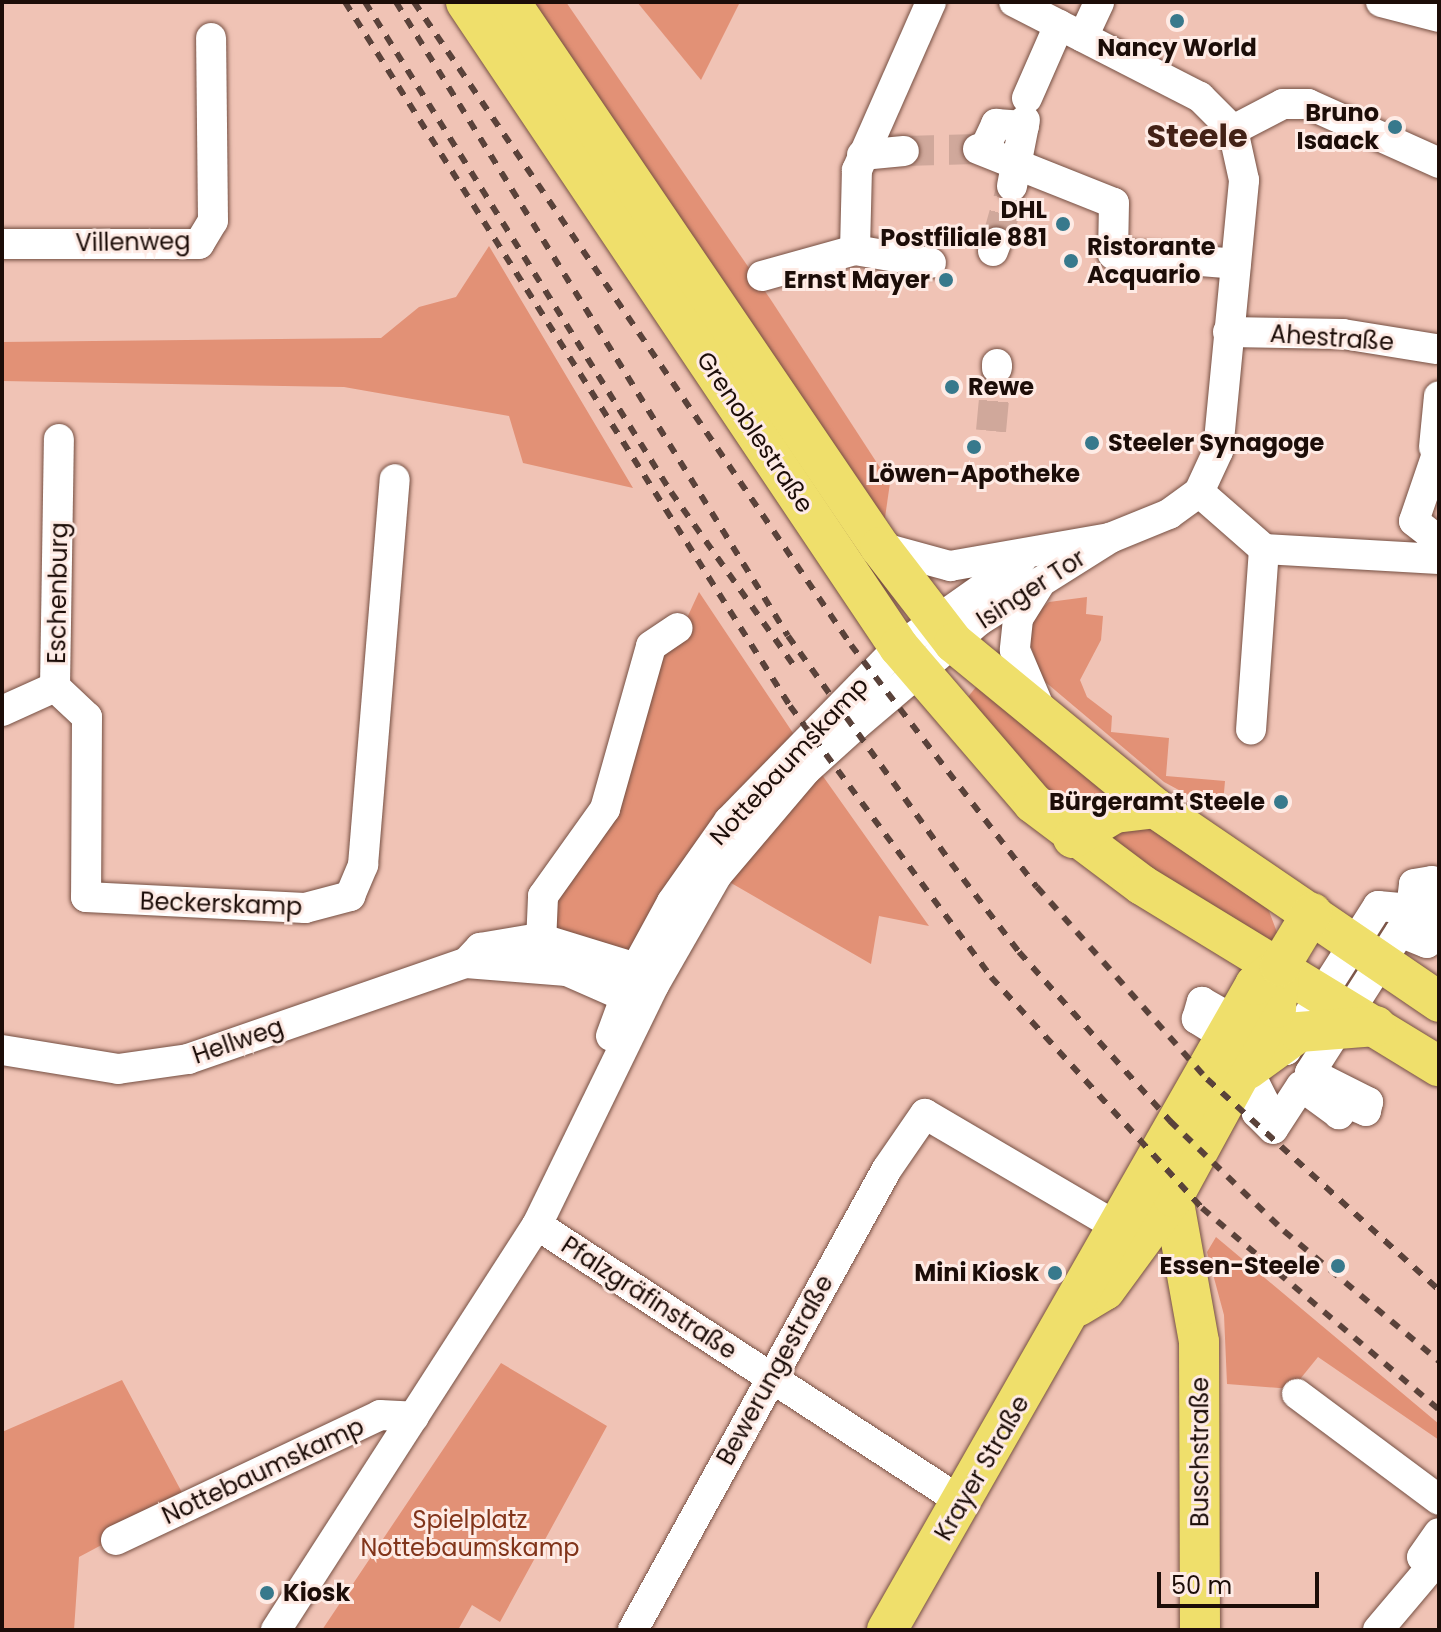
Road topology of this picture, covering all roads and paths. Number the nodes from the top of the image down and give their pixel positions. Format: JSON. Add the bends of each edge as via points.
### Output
{"nodes":[{"id":1,"x":466,"y":2,"type":"edge"},
{"id":2,"x":510,"y":2,"type":"edge"},
{"id":3,"x":931,"y":2,"type":"edge"},
{"id":4,"x":1014,"y":2,"type":"edge"},
{"id":5,"x":1099,"y":2,"type":"edge"},
{"id":6,"x":1381,"y":2,"type":"edge"},
{"id":7,"x":1439,"y":17,"type":"edge"},
{"id":8,"x":1071,"y":31,"type":"junction"},
{"id":9,"x":211,"y":38,"type":"dead end"},
{"id":10,"x":1025,"y":115,"type":"junction"},
{"id":11,"x":1233,"y":130,"type":"junction"},
{"id":12,"x":904,"y":151,"type":"tunnel mouth"},
{"id":13,"x":862,"y":155,"type":"junction"},
{"id":14,"x":1439,"y":163,"type":"edge"},
{"id":15,"x":1015,"y":174,"type":"junction"},
{"id":16,"x":2,"y":244,"type":"edge"},
{"id":17,"x":855,"y":250,"type":"junction"},
{"id":18,"x":931,"y":263,"type":"dead end"},
{"id":19,"x":1236,"y":264,"type":"junction"},
{"id":20,"x":762,"y":276,"type":"dead end"},
{"id":21,"x":1228,"y":332,"type":"junction"},
{"id":22,"x":1438,"y":347,"type":"edge"},
{"id":23,"x":1439,"y":396,"type":"edge"},
{"id":24,"x":59,"y":439,"type":"dead end"},
{"id":25,"x":1436,"y":448,"type":"edge"},
{"id":26,"x":395,"y":479,"type":"dead end"},
{"id":27,"x":1199,"y":492,"type":"junction"},
{"id":28,"x":880,"y":547,"type":"junction"},
{"id":29,"x":1264,"y":549,"type":"junction"},
{"id":30,"x":1435,"y":559,"type":"edge"},
{"id":31,"x":1040,"y":566,"type":"junction"},
{"id":32,"x":678,"y":628,"type":"dead end"},
{"id":33,"x":943,"y":631,"type":"junction"},
{"id":34,"x":909,"y":659,"type":"junction"},
{"id":35,"x":55,"y":687,"type":"junction"},
{"id":36,"x":2,"y":711,"type":"edge"},
{"id":37,"x":1245,"y":722,"type":"dead end"},
{"id":38,"x":1050,"y":724,"type":"junction"},
{"id":39,"x":1155,"y":808,"type":"junction"},
{"id":40,"x":1073,"y":838,"type":"junction"},
{"id":41,"x":1312,"y":913,"type":"junction"},
{"id":42,"x":1210,"y":928,"type":"junction"},
{"id":43,"x":539,"y":952,"type":"junction"},
{"id":44,"x":1280,"y":966,"type":"junction"},
{"id":45,"x":640,"y":988,"type":"junction"},
{"id":46,"x":1439,"y":1002,"type":"edge"},
{"id":47,"x":1376,"y":1026,"type":"junction"},
{"id":48,"x":1226,"y":1037,"type":"junction"},
{"id":49,"x":2,"y":1050,"type":"edge"},
{"id":50,"x":1439,"y":1066,"type":"edge"},
{"id":51,"x":1235,"y":1077,"type":"junction"},
{"id":52,"x":1301,"y":1086,"type":"joint"},
{"id":53,"x":1173,"y":1197,"type":"junction"},
{"id":54,"x":537,"y":1225,"type":"junction"},
{"id":55,"x":1128,"y":1232,"type":"junction"},
{"id":56,"x":1187,"y":1275,"type":"junction"},
{"id":57,"x":770,"y":1377,"type":"junction"},
{"id":58,"x":1297,"y":1394,"type":"dead end"},
{"id":59,"x":414,"y":1417,"type":"junction"},
{"id":60,"x":1439,"y":1500,"type":"edge"},
{"id":61,"x":962,"y":1502,"type":"junction"},
{"id":62,"x":1439,"y":1533,"type":"edge"},
{"id":63,"x":116,"y":1540,"type":"dead end"},
{"id":64,"x":1435,"y":1569,"type":"edge"},
{"id":65,"x":276,"y":1630,"type":"edge"},
{"id":66,"x":633,"y":1630,"type":"edge"},
{"id":67,"x":887,"y":1630,"type":"edge"},
{"id":68,"x":1200,"y":1630,"type":"edge"},
{"id":69,"x":1378,"y":1630,"type":"edge"}],
"edges":[{"from":1,"to":34,"type":"main road","name":"Grenoblestraße"},
{"from":2,"to":28,"type":"main road","name":"Grenoblestraße"},
{"from":3,"to":13,"type":"street"},
{"from":4,"to":8,"type":"street"},
{"from":5,"to":8,"type":"street"},
{"from":6,"to":7,"type":"street"},
{"from":8,"to":10,"type":"street"},
{"from":8,"to":11,"type":"street","via":[[1200,97]]},
{"from":9,"to":16,"type":"street","name":"Villenweg","via":[[213,221],[199,244]]},
{"from":10,"to":15,"type":"street"},
{"from":10,"to":15,"type":"street","via":[[996,124],[981,150]]},
{"from":11,"to":14,"type":"street","via":[[1283,104],[1308,104]]},
{"from":11,"to":19,"type":"street","via":[[1244,180]]},
{"from":12,"to":13,"type":"street"},
{"from":13,"to":17,"type":"street"},
{"from":15,"to":19,"type":"street","via":[[1114,203],[1112,263]]},
{"from":17,"to":18,"type":"street"},
{"from":17,"to":20,"type":"street"},
{"from":19,"to":21,"type":"street"},
{"from":21,"to":22,"type":"street","name":"Ahestraße","via":[[1343,334]]},
{"from":21,"to":27,"type":"street","via":[[1218,451]]},
{"from":23,"to":25,"type":"street"},
{"from":24,"to":35,"type":"street","name":"Eschenburg"},
{"from":25,"to":30,"type":"street","via":[[1414,521],[1433,536]]},
{"from":26,"to":35,"type":"street","name":"Beckerskamp","via":[[363,865],[350,896],[305,908],[86,897],[87,717]]},
{"from":27,"to":29,"type":"street"},
{"from":27,"to":31,"type":"street","name":"Isinger Tor","via":[[1169,514]]},
{"from":28,"to":31,"type":"street","name":"Isinger Tor","via":[[950,566]]},
{"from":28,"to":33,"type":"main road","name":"Grenoblestraße"},
{"from":29,"to":30,"type":"street"},
{"from":29,"to":37,"type":"street"},
{"from":31,"to":33,"type":"street","name":"Isinger Tor"},
{"from":31,"to":38,"type":"street","name":"Grenoblestraße","via":[[1018,619],[1015,650]]},
{"from":32,"to":43,"type":"street","via":[[651,646],[622,769],[605,809],[543,896]]},
{"from":33,"to":34,"type":"street","name":"Nottebaumskamp"},
{"from":33,"to":38,"type":"main road","name":"Grenoblestraße"},
{"from":34,"to":40,"type":"main road","name":"Grenoblestraße"},
{"from":34,"to":45,"type":"street","name":"Nottebaumskamp","via":[[729,821]]},
{"from":35,"to":36,"type":"street","name":"Eschenburg"},
{"from":38,"to":39,"type":"main road","name":"Grenoblestraße"},
{"from":39,"to":40,"type":"main road","via":[[1115,813]]},
{"from":39,"to":41,"type":"main road","name":"Grenoblestraße"},
{"from":40,"to":42,"type":"main road","name":"Grenoblestraße"},
{"from":41,"to":44,"type":"main road","name":"Krayer Straße"},
{"from":41,"to":46,"type":"main road","name":"Grenoblestraße"},
{"from":42,"to":44,"type":"main road","name":"Grenoblestraße"},
{"from":42,"to":48,"type":"main road","name":"Krayer Straße","via":[[1231,989]]},
{"from":43,"to":45,"type":"street","name":"Hellweg"},
{"from":43,"to":49,"type":"street","name":"Hellweg","via":[[466,963],[375,988],[188,1059],[118,1069]]},
{"from":44,"to":47,"type":"main road","name":"Grenoblestraße"},
{"from":44,"to":48,"type":"main road","name":"Krayer Straße","via":[[1255,985]]},
{"from":44,"to":51,"type":"main road","name":"Krayer Straße","via":[[1276,1008]]},
{"from":45,"to":54,"type":"street","name":"Nottebaumskamp","via":[[600,1097]]},
{"from":47,"to":50,"type":"main road","name":"Grenoblestraße"},
{"from":47,"to":51,"type":"main road","name":"Krayer Straße","via":[[1299,1032]]},
{"from":48,"to":55,"type":"main road","name":"Krayer Straße"},
{"from":51,"to":53,"type":"main road","name":"Krayer Straße"},
{"from":52,"to":52,"type":"street","via":[[1273,1129],[1257,1113],[1264,1102],[1234,1042],[1195,1014],[1202,1002],[1286,1050],[1378,906],[1411,909],[1414,884],[1432,881],[1427,943],[1400,932],[1310,1073],[1368,1102],[1366,1111],[1347,1103],[1339,1114]]},
{"from":53,"to":55,"type":"main road","name":"Krayer Straße"},
{"from":53,"to":56,"type":"main road","name":"Buschstraße"},
{"from":54,"to":57,"type":"street","name":"Pfalzgräfinstraße"},
{"from":54,"to":59,"type":"street","name":"Nottebaumskamp"},
{"from":55,"to":56,"type":"main road"},
{"from":55,"to":57,"type":"street","name":"Bewerungestraße","via":[[925,1114]]},
{"from":55,"to":61,"type":"main road","name":"Krayer Straße","via":[[1083,1277],[1077,1306]]},
{"from":56,"to":68,"type":"main road","name":"Buschstraße","via":[[1199,1342]]},
{"from":57,"to":61,"type":"street","name":"Pfalzgräfinstraße"},
{"from":57,"to":66,"type":"street","name":"Bewerungestraße"},
{"from":58,"to":60,"type":"street"},
{"from":59,"to":63,"type":"street","name":"Nottebaumskamp","via":[[380,1415]]},
{"from":59,"to":65,"type":"street","name":"Nottebaumskamp"},
{"from":61,"to":67,"type":"main road","name":"Krayer Straße"},
{"from":62,"to":64,"type":"street","via":[[1422,1557]]},
{"from":64,"to":69,"type":"street"}]}
